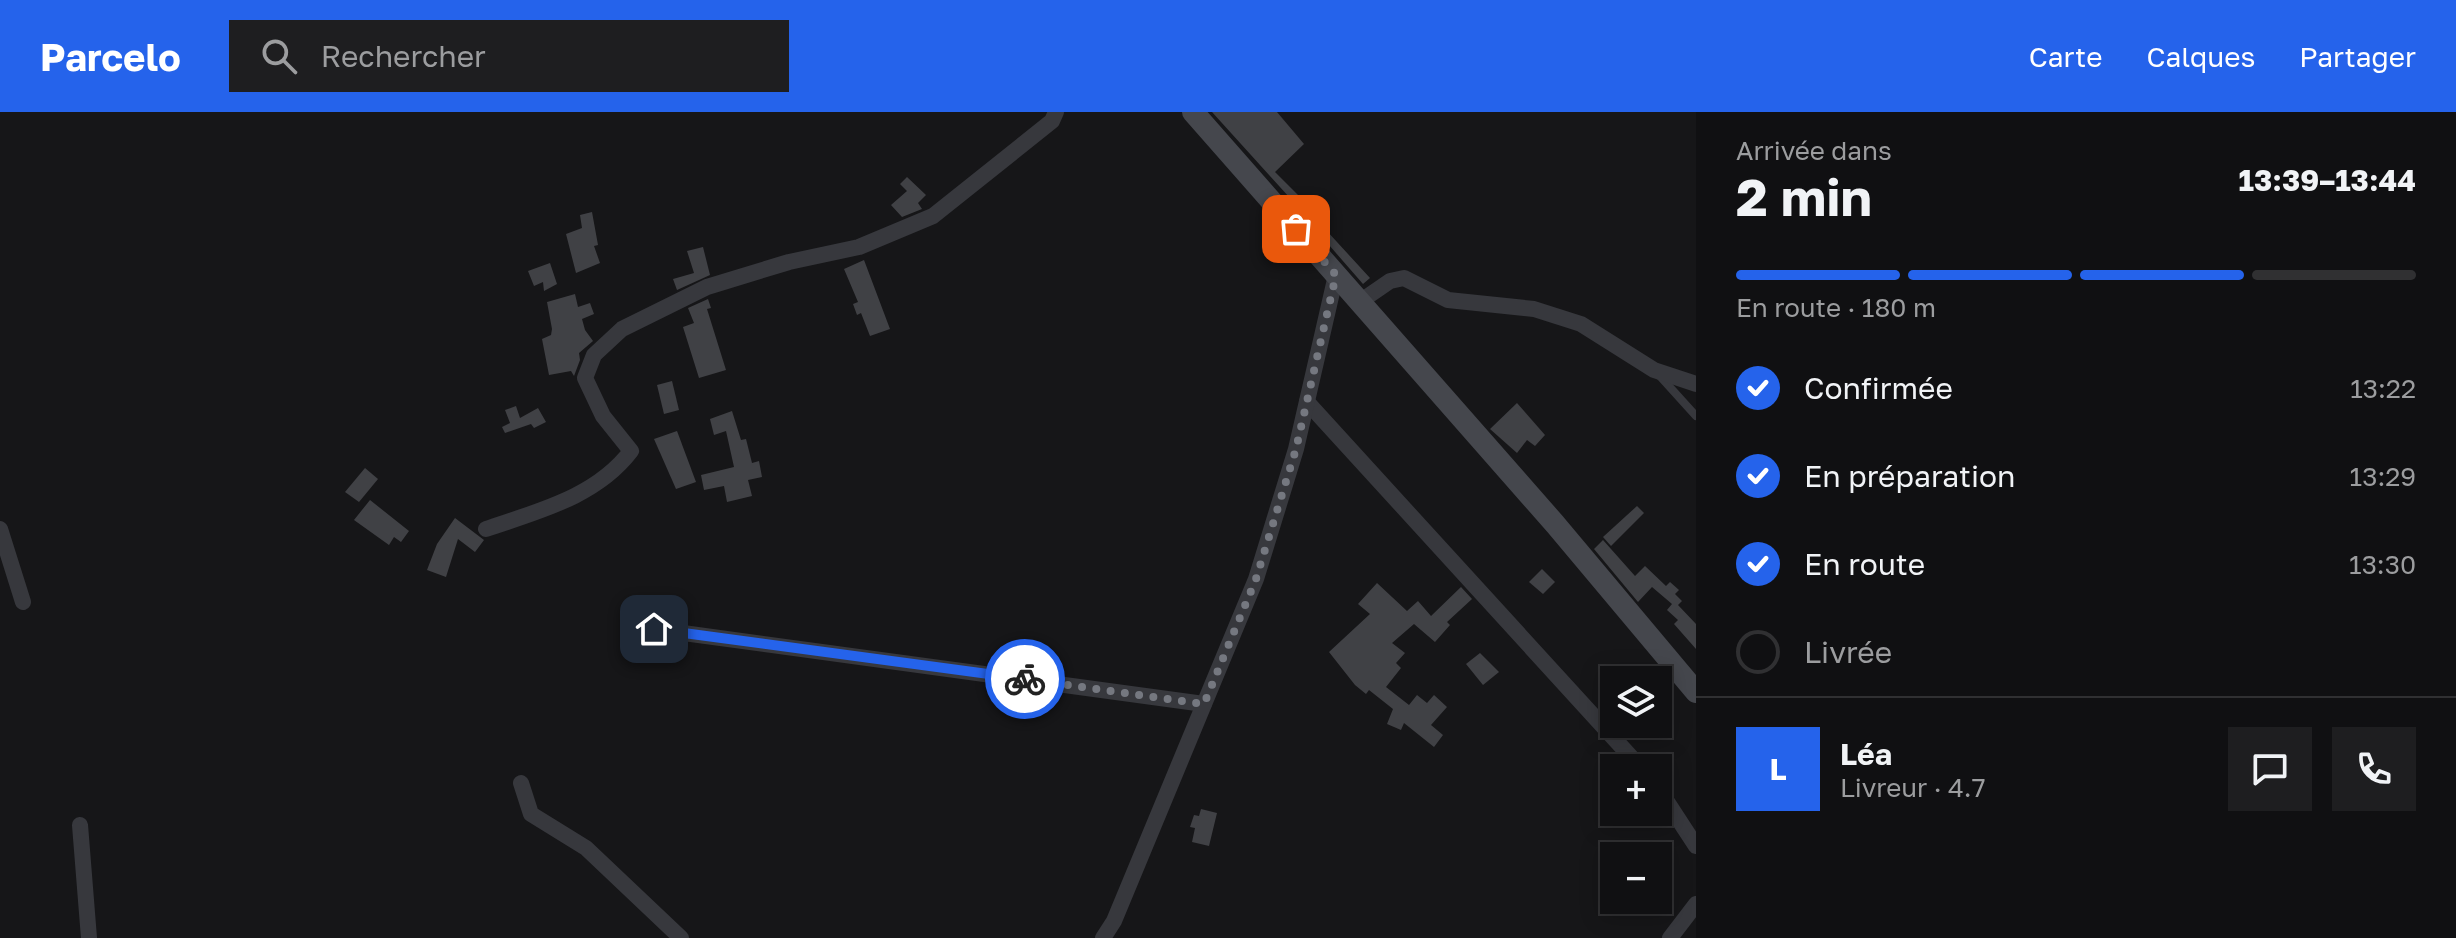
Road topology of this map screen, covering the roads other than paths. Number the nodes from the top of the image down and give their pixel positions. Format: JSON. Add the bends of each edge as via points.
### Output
{"nodes":[{"id":1,"x":1056,"y":112,"type":"edge"},
{"id":2,"x":1193,"y":112,"type":"edge"},
{"id":3,"x":1336,"y":275,"type":"junction"},
{"id":4,"x":1361,"y":301,"type":"junction"},
{"id":5,"x":1654,"y":370,"type":"junction"},
{"id":6,"x":1696,"y":384,"type":"edge"},
{"id":7,"x":1307,"y":402,"type":"junction"},
{"id":8,"x":1696,"y":416,"type":"edge"},
{"id":9,"x":0,"y":529,"type":"edge"},
{"id":10,"x":486,"y":529,"type":"dead end"},
{"id":11,"x":23,"y":602,"type":"dead end"},
{"id":12,"x":654,"y":629,"type":"dead end"},
{"id":13,"x":1696,"y":692,"type":"edge"},
{"id":14,"x":1204,"y":704,"type":"junction"},
{"id":15,"x":1628,"y":754,"type":"edge"},
{"id":16,"x":521,"y":783,"type":"dead end"},
{"id":17,"x":1672,"y":809,"type":"edge"},
{"id":18,"x":80,"y":825,"type":"dead end"},
{"id":19,"x":1696,"y":846,"type":"edge"},
{"id":20,"x":1696,"y":904,"type":"edge"},
{"id":21,"x":89,"y":938,"type":"edge"},
{"id":22,"x":681,"y":938,"type":"edge"},
{"id":23,"x":1103,"y":938,"type":"edge"},
{"id":24,"x":1670,"y":938,"type":"edge"}],
"edges":[{"from":1,"to":10,"type":"street","via":[[1052,121],[933,216],[859,247],[707,287],[622,329],[594,355],[585,378],[603,416],[631,451],[594,487]]},
{"from":2,"to":3,"type":"street"},
{"from":3,"to":4,"type":"street"},
{"from":3,"to":7,"type":"street"},
{"from":4,"to":5,"type":"street","via":[[1404,278],[1448,300],[1534,309],[1581,324]]},
{"from":4,"to":13,"type":"street"},
{"from":5,"to":6,"type":"street"},
{"from":5,"to":8,"type":"lane"},
{"from":7,"to":14,"type":"street","via":[[1256,579]]},
{"from":7,"to":15,"type":"street"},
{"from":9,"to":11,"type":"street"},
{"from":12,"to":14,"type":"street"},
{"from":14,"to":23,"type":"street"},
{"from":16,"to":22,"type":"street","via":[[531,814],[586,848]]},
{"from":17,"to":19,"type":"street"},
{"from":18,"to":21,"type":"street"},
{"from":20,"to":24,"type":"street"}]}
